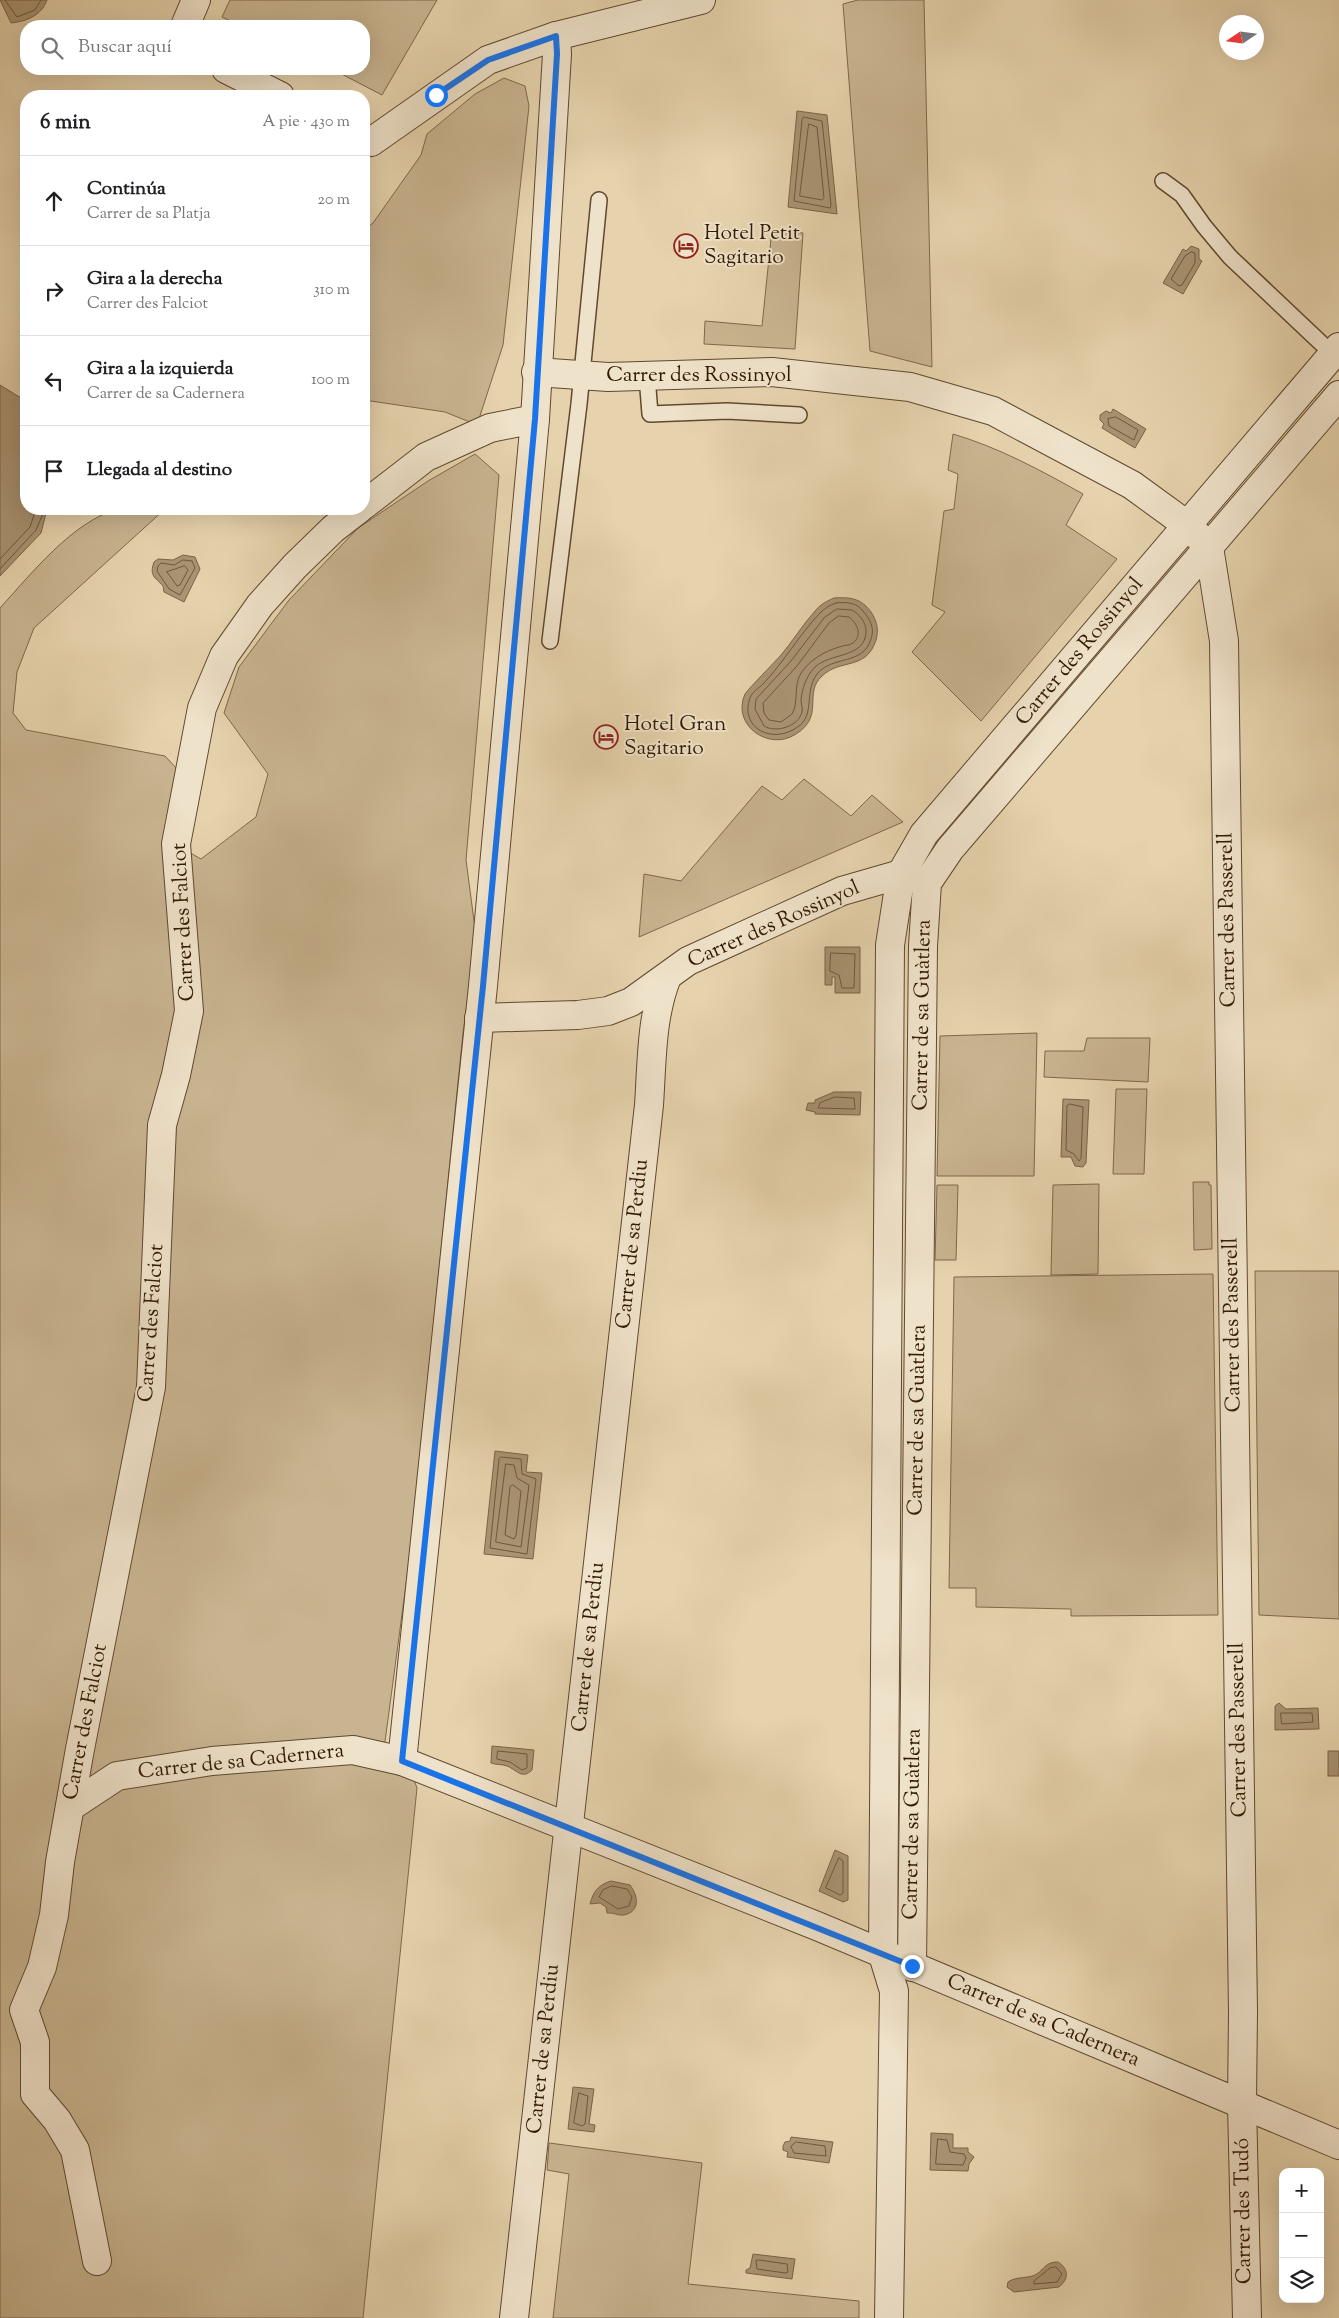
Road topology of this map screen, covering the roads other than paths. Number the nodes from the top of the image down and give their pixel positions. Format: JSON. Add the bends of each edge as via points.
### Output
{"nodes":[{"id":1,"x":196,"y":0,"type":"edge"},
{"id":2,"x":701,"y":0,"type":"edge"},
{"id":3,"x":187,"y":20,"type":"edge"},
{"id":4,"x":556,"y":36,"type":"junction"},
{"id":5,"x":238,"y":75,"type":"edge"},
{"id":6,"x":268,"y":90,"type":"edge"},
{"id":7,"x":370,"y":142,"type":"edge"},
{"id":8,"x":1164,"y":181,"type":"dead end"},
{"id":9,"x":599,"y":200,"type":"dead end"},
{"id":10,"x":1331,"y":346,"type":"edge"},
{"id":11,"x":536,"y":372,"type":"junction"},
{"id":12,"x":581,"y":375,"type":"junction"},
{"id":13,"x":647,"y":376,"type":"junction"},
{"id":14,"x":1339,"y":395,"type":"edge"},
{"id":15,"x":799,"y":415,"type":"dead end"},
{"id":16,"x":535,"y":419,"type":"junction"},
{"id":17,"x":370,"y":500,"type":"edge"},
{"id":18,"x":351,"y":515,"type":"edge"},
{"id":19,"x":1187,"y":525,"type":"junction"},
{"id":20,"x":1209,"y":546,"type":"junction"},
{"id":21,"x":550,"y":641,"type":"dead end"},
{"id":22,"x":901,"y":874,"type":"junction"},
{"id":23,"x":927,"y":883,"type":"junction"},
{"id":24,"x":667,"y":977,"type":"junction"},
{"id":25,"x":479,"y":1018,"type":"junction"},
{"id":26,"x":80,"y":1748,"type":"junction"},
{"id":27,"x":402,"y":1761,"type":"junction"},
{"id":28,"x":117,"y":1776,"type":"junction"},
{"id":29,"x":70,"y":1807,"type":"junction"},
{"id":30,"x":569,"y":1827,"type":"junction"},
{"id":31,"x":883,"y":1955,"type":"junction"},
{"id":32,"x":912,"y":1966,"type":"junction"},
{"id":33,"x":894,"y":1991,"type":"junction"},
{"id":34,"x":1242,"y":2104,"type":"junction"},
{"id":35,"x":1339,"y":2145,"type":"edge"},
{"id":36,"x":97,"y":2261,"type":"dead end"},
{"id":37,"x":514,"y":2318,"type":"edge"},
{"id":38,"x":889,"y":2318,"type":"edge"},
{"id":39,"x":1247,"y":2318,"type":"edge"}],
"edges":[{"from":1,"to":3,"type":"street"},
{"from":2,"to":4,"type":"street"},
{"from":4,"to":7,"type":"street","via":[[488,60]]},
{"from":4,"to":11,"type":"street"},
{"from":5,"to":6,"type":"street"},
{"from":8,"to":10,"type":"lane","via":[[1182,195],[1230,257]]},
{"from":9,"to":12,"type":"lane"},
{"from":10,"to":19,"type":"street","name":"Carrer des Rossinyol"},
{"from":11,"to":12,"type":"street","name":"Carrer des Rossinyol"},
{"from":11,"to":16,"type":"street"},
{"from":12,"to":13,"type":"street","name":"Carrer des Rossinyol"},
{"from":12,"to":21,"type":"lane"},
{"from":13,"to":15,"type":"lane","via":[[650,414],[727,410]]},
{"from":13,"to":19,"type":"street","name":"Carrer des Rossinyol","via":[[772,372],[910,387],[993,411],[1132,485]]},
{"from":14,"to":20,"type":"street","name":"Carrer des Rossinyol"},
{"from":16,"to":17,"type":"street","via":[[490,428],[426,457]]},
{"from":16,"to":25,"type":"street"},
{"from":18,"to":26,"type":"street","name":"Carrer des Falciot","via":[[301,560],[260,605],[224,656],[202,708],[176,844],[189,1011],[162,1124],[151,1387]]},
{"from":19,"to":20,"type":"street","name":"Carrer des Rossinyol"},
{"from":19,"to":22,"type":"street","name":"Carrer des Rossinyol","via":[[924,834]]},
{"from":20,"to":23,"type":"street","name":"Carrer des Rossinyol","via":[[950,849]]},
{"from":20,"to":34,"type":"street","name":"Carrer des Passerell","via":[[1224,641]]},
{"from":22,"to":23,"type":"street"},
{"from":22,"to":24,"type":"street","name":"Carrer des Rossinyol","via":[[842,891],[688,961]]},
{"from":22,"to":31,"type":"street","name":"Carrer de sa Guàtlera","via":[[890,945]]},
{"from":23,"to":32,"type":"street","name":"Carrer de sa Guàtlera","via":[[923,946],[923,1457]]},
{"from":24,"to":25,"type":"street","name":"Carrer des Rossinyol","via":[[632,1002],[608,1011]]},
{"from":24,"to":30,"type":"street","name":"Carrer de sa Perdiu","via":[[654,1025],[648,1114]]},
{"from":25,"to":27,"type":"street"},
{"from":26,"to":28,"type":"street","name":"Carrer de sa Cadernera"},
{"from":26,"to":29,"type":"street","name":"Carrer des Falciot"},
{"from":27,"to":28,"type":"street","name":"Carrer de sa Cadernera","via":[[353,1750],[212,1761]]},
{"from":27,"to":30,"type":"street","name":"Carrer de sa Cadernera"},
{"from":28,"to":29,"type":"street","name":"Carrer de sa Cadernera"},
{"from":29,"to":36,"type":"street","name":"Carrer des Falciot","via":[[54,1915],[42,1967],[24,2010],[35,2042],[35,2094],[57,2120],[75,2150]]},
{"from":30,"to":31,"type":"street","name":"Carrer de sa Cadernera"},
{"from":30,"to":37,"type":"street","name":"Carrer de sa Perdiu"},
{"from":31,"to":32,"type":"street","name":"Carrer de sa Cadernera"},
{"from":31,"to":33,"type":"street","name":"Carrer de sa Guàtlera"},
{"from":32,"to":33,"type":"street"},
{"from":32,"to":34,"type":"street","name":"Carrer de sa Cadernera"},
{"from":33,"to":38,"type":"street","name":"Carrer de sa Guàtlera"},
{"from":34,"to":35,"type":"street","name":"Carrer de sa Cadernera"},
{"from":34,"to":39,"type":"street","name":"Carrer des Tudó"}]}
